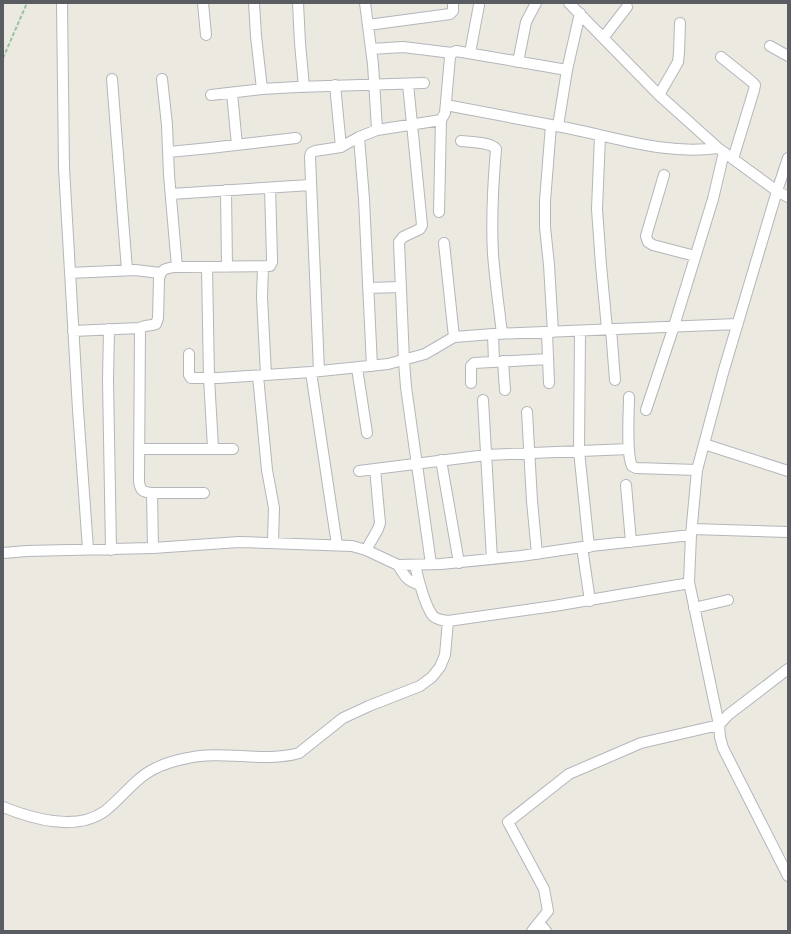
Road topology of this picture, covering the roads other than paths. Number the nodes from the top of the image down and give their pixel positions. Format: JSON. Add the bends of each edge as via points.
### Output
{"nodes":[{"id":1,"x":62,"y":3,"type":"edge"},
{"id":2,"x":202,"y":3,"type":"edge"},
{"id":3,"x":254,"y":3,"type":"edge"},
{"id":4,"x":298,"y":3,"type":"edge"},
{"id":5,"x":365,"y":3,"type":"edge"},
{"id":6,"x":453,"y":3,"type":"edge"},
{"id":7,"x":536,"y":3,"type":"edge"},
{"id":8,"x":479,"y":5,"type":"dead end"},
{"id":9,"x":577,"y":7,"type":"edge"},
{"id":10,"x":627,"y":7,"type":"dead end"},
{"id":11,"x":680,"y":23,"type":"dead end"},
{"id":12,"x":368,"y":25,"type":"junction"},
{"id":13,"x":206,"y":35,"type":"dead end"},
{"id":14,"x":603,"y":38,"type":"junction"},
{"id":15,"x":770,"y":46,"type":"dead end"},
{"id":16,"x":371,"y":49,"type":"junction"},
{"id":17,"x":452,"y":53,"type":"junction"},
{"id":18,"x":470,"y":53,"type":"junction"},
{"id":19,"x":788,"y":56,"type":"edge"},
{"id":20,"x":721,"y":57,"type":"dead end"},
{"id":21,"x":518,"y":62,"type":"junction"},
{"id":22,"x":567,"y":70,"type":"junction"},
{"id":23,"x":112,"y":79,"type":"dead end"},
{"id":24,"x":162,"y":79,"type":"dead end"},
{"id":25,"x":424,"y":83,"type":"dead end"},
{"id":26,"x":374,"y":84,"type":"junction"},
{"id":27,"x":408,"y":84,"type":"junction"},
{"id":28,"x":335,"y":85,"type":"junction"},
{"id":29,"x":304,"y":87,"type":"junction"},
{"id":30,"x":262,"y":89,"type":"junction"},
{"id":31,"x":232,"y":93,"type":"junction"},
{"id":32,"x":211,"y":95,"type":"dead end"},
{"id":33,"x":658,"y":95,"type":"junction"},
{"id":34,"x":446,"y":104,"type":"junction"},
{"id":35,"x":442,"y":120,"type":"junction"},
{"id":36,"x":412,"y":125,"type":"junction"},
{"id":37,"x":554,"y":125,"type":"junction"},
{"id":38,"x":377,"y":130,"type":"junction"},
{"id":39,"x":600,"y":136,"type":"junction"},
{"id":40,"x":359,"y":137,"type":"junction"},
{"id":41,"x":296,"y":138,"type":"dead end"},
{"id":42,"x":461,"y":141,"type":"dead end"},
{"id":43,"x":237,"y":145,"type":"junction"},
{"id":44,"x":341,"y":148,"type":"junction"},
{"id":45,"x":721,"y":150,"type":"junction"},
{"id":46,"x":169,"y":152,"type":"junction"},
{"id":47,"x":788,"y":158,"type":"edge"},
{"id":48,"x":733,"y":159,"type":"junction"},
{"id":49,"x":664,"y":175,"type":"dead end"},
{"id":50,"x":310,"y":185,"type":"junction"},
{"id":51,"x":270,"y":188,"type":"junction"},
{"id":52,"x":226,"y":190,"type":"junction"},
{"id":53,"x":777,"y":191,"type":"junction"},
{"id":54,"x":171,"y":194,"type":"junction"},
{"id":55,"x":788,"y":197,"type":"edge"},
{"id":56,"x":439,"y":212,"type":"dead end"},
{"id":57,"x":444,"y":243,"type":"dead end"},
{"id":58,"x":695,"y":256,"type":"junction"},
{"id":59,"x":208,"y":266,"type":"junction"},
{"id":60,"x":177,"y":267,"type":"junction"},
{"id":61,"x":227,"y":267,"type":"junction"},
{"id":62,"x":263,"y":267,"type":"junction"},
{"id":63,"x":127,"y":270,"type":"junction"},
{"id":64,"x":70,"y":273,"type":"junction"},
{"id":65,"x":160,"y":273,"type":"junction"},
{"id":66,"x":400,"y":287,"type":"junction"},
{"id":67,"x":368,"y":288,"type":"junction"},
{"id":68,"x":737,"y":324,"type":"junction"},
{"id":69,"x":674,"y":326,"type":"junction"},
{"id":70,"x":140,"y":328,"type":"junction"},
{"id":71,"x":609,"y":329,"type":"junction"},
{"id":72,"x":109,"y":330,"type":"junction"},
{"id":73,"x":73,"y":331,"type":"junction"},
{"id":74,"x":580,"y":331,"type":"junction"},
{"id":75,"x":550,"y":332,"type":"junction"},
{"id":76,"x":498,"y":334,"type":"junction"},
{"id":77,"x":454,"y":337,"type":"junction"},
{"id":78,"x":189,"y":354,"type":"dead end"},
{"id":79,"x":548,"y":359,"type":"junction"},
{"id":80,"x":404,"y":361,"type":"junction"},
{"id":81,"x":499,"y":361,"type":"junction"},
{"id":82,"x":372,"y":366,"type":"junction"},
{"id":83,"x":357,"y":368,"type":"junction"},
{"id":84,"x":315,"y":372,"type":"junction"},
{"id":85,"x":262,"y":375,"type":"junction"},
{"id":86,"x":209,"y":378,"type":"junction"},
{"id":87,"x":615,"y":380,"type":"dead end"},
{"id":88,"x":471,"y":383,"type":"dead end"},
{"id":89,"x":549,"y":383,"type":"dead end"},
{"id":90,"x":505,"y":390,"type":"dead end"},
{"id":91,"x":629,"y":397,"type":"dead end"},
{"id":92,"x":483,"y":400,"type":"dead end"},
{"id":93,"x":646,"y":410,"type":"dead end"},
{"id":94,"x":527,"y":412,"type":"dead end"},
{"id":95,"x":367,"y":433,"type":"dead end"},
{"id":96,"x":704,"y":444,"type":"junction"},
{"id":97,"x":213,"y":448,"type":"junction"},
{"id":98,"x":139,"y":449,"type":"junction"},
{"id":99,"x":233,"y":449,"type":"dead end"},
{"id":100,"x":629,"y":449,"type":"junction"},
{"id":101,"x":579,"y":451,"type":"junction"},
{"id":102,"x":529,"y":453,"type":"junction"},
{"id":103,"x":486,"y":455,"type":"junction"},
{"id":104,"x":441,"y":460,"type":"junction"},
{"id":105,"x":416,"y":464,"type":"junction"},
{"id":106,"x":375,"y":469,"type":"junction"},
{"id":107,"x":697,"y":470,"type":"junction"},
{"id":108,"x":788,"y":470,"type":"edge"},
{"id":109,"x":359,"y":471,"type":"dead end"},
{"id":110,"x":626,"y":485,"type":"dead end"},
{"id":111,"x":152,"y":493,"type":"junction"},
{"id":112,"x":204,"y":493,"type":"dead end"},
{"id":113,"x":691,"y":532,"type":"junction"},
{"id":114,"x":788,"y":532,"type":"edge"},
{"id":115,"x":273,"y":542,"type":"junction"},
{"id":116,"x":631,"y":542,"type":"junction"},
{"id":117,"x":336,"y":545,"type":"junction"},
{"id":118,"x":585,"y":547,"type":"junction"},
{"id":119,"x":153,"y":548,"type":"junction"},
{"id":120,"x":88,"y":549,"type":"junction"},
{"id":121,"x":111,"y":550,"type":"junction"},
{"id":122,"x":366,"y":550,"type":"junction"},
{"id":123,"x":3,"y":553,"type":"edge"},
{"id":124,"x":537,"y":554,"type":"junction"},
{"id":125,"x":492,"y":559,"type":"junction"},
{"id":126,"x":459,"y":562,"type":"junction"},
{"id":127,"x":431,"y":564,"type":"junction"},
{"id":128,"x":398,"y":565,"type":"junction"},
{"id":129,"x":415,"y":565,"type":"junction"},
{"id":130,"x":689,"y":582,"type":"junction"},
{"id":131,"x":420,"y":585,"type":"junction"},
{"id":132,"x":728,"y":600,"type":"dead end"},
{"id":133,"x":590,"y":601,"type":"junction"},
{"id":134,"x":694,"y":608,"type":"junction"},
{"id":135,"x":448,"y":621,"type":"junction"},
{"id":136,"x":788,"y":668,"type":"edge"},
{"id":137,"x":720,"y":725,"type":"junction"},
{"id":138,"x":3,"y":807,"type":"edge"},
{"id":139,"x":788,"y":876,"type":"edge"},
{"id":140,"x":539,"y":922,"type":"junction"},
{"id":141,"x":532,"y":931,"type":"edge"},
{"id":142,"x":546,"y":931,"type":"edge"}],
"edges":[{"from":1,"to":64,"type":"street","via":[[64,168]]},
{"from":2,"to":13,"type":"street"},
{"from":3,"to":30,"type":"street"},
{"from":4,"to":29,"type":"street"},
{"from":5,"to":12,"type":"street"},
{"from":6,"to":12,"type":"street","via":[[453,12],[450,14]]},
{"from":7,"to":21,"type":"street","via":[[526,22]]},
{"from":8,"to":18,"type":"street"},
{"from":9,"to":14,"type":"street"},
{"from":9,"to":22,"type":"street"},
{"from":10,"to":14,"type":"street"},
{"from":11,"to":33,"type":"street","via":[[678,62]]},
{"from":12,"to":16,"type":"street"},
{"from":14,"to":33,"type":"street"},
{"from":15,"to":19,"type":"street"},
{"from":16,"to":17,"type":"street","via":[[403,47]]},
{"from":16,"to":26,"type":"street"},
{"from":17,"to":18,"type":"street"},
{"from":17,"to":34,"type":"street"},
{"from":18,"to":21,"type":"street"},
{"from":20,"to":48,"type":"street","via":[[755,86]]},
{"from":21,"to":22,"type":"street"},
{"from":22,"to":37,"type":"street"},
{"from":23,"to":63,"type":"street"},
{"from":24,"to":46,"type":"street"},
{"from":25,"to":27,"type":"street"},
{"from":26,"to":27,"type":"street"},
{"from":26,"to":28,"type":"street"},
{"from":26,"to":38,"type":"street"},
{"from":27,"to":36,"type":"street"},
{"from":28,"to":29,"type":"street"},
{"from":28,"to":44,"type":"street"},
{"from":29,"to":30,"type":"street"},
{"from":30,"to":31,"type":"street"},
{"from":31,"to":32,"type":"street"},
{"from":31,"to":43,"type":"street"},
{"from":33,"to":45,"type":"street"},
{"from":34,"to":35,"type":"street"},
{"from":34,"to":37,"type":"street"},
{"from":35,"to":36,"type":"street"},
{"from":35,"to":56,"type":"street"},
{"from":36,"to":38,"type":"street"},
{"from":36,"to":66,"type":"street","via":[[422,225],[420,229],[403,237],[399,242]]},
{"from":37,"to":39,"type":"street"},
{"from":37,"to":75,"type":"street","via":[[544,227],[549,265]]},
{"from":38,"to":40,"type":"street"},
{"from":39,"to":45,"type":"street","via":[[652,147]]},
{"from":39,"to":71,"type":"street","via":[[597,209]]},
{"from":40,"to":44,"type":"street"},
{"from":40,"to":67,"type":"street"},
{"from":41,"to":43,"type":"street"},
{"from":42,"to":76,"type":"street","via":[[489,144],[496,149],[493,230]]},
{"from":43,"to":46,"type":"street"},
{"from":44,"to":50,"type":"street","via":[[311,153]]},
{"from":45,"to":48,"type":"street"},
{"from":45,"to":58,"type":"street","via":[[713,198]]},
{"from":46,"to":54,"type":"street"},
{"from":47,"to":53,"type":"street"},
{"from":48,"to":53,"type":"street"},
{"from":49,"to":58,"type":"street","via":[[646,236],[648,242]]},
{"from":50,"to":51,"type":"street"},
{"from":50,"to":84,"type":"street","via":[[317,307]]},
{"from":51,"to":52,"type":"street"},
{"from":51,"to":62,"type":"street","via":[[272,262],[270,266]]},
{"from":52,"to":54,"type":"street"},
{"from":52,"to":61,"type":"street"},
{"from":53,"to":55,"type":"street"},
{"from":53,"to":68,"type":"street"},
{"from":54,"to":60,"type":"street"},
{"from":57,"to":77,"type":"street"},
{"from":58,"to":69,"type":"street"},
{"from":59,"to":60,"type":"street"},
{"from":59,"to":61,"type":"street"},
{"from":59,"to":86,"type":"street"},
{"from":60,"to":65,"type":"street"},
{"from":61,"to":62,"type":"street"},
{"from":62,"to":85,"type":"street"},
{"from":63,"to":64,"type":"street"},
{"from":63,"to":65,"type":"street"},
{"from":64,"to":73,"type":"street"},
{"from":65,"to":70,"type":"street","via":[[156,324]]},
{"from":66,"to":67,"type":"street"},
{"from":66,"to":80,"type":"street"},
{"from":67,"to":82,"type":"street"},
{"from":68,"to":69,"type":"street"},
{"from":68,"to":96,"type":"street"},
{"from":69,"to":71,"type":"street"},
{"from":69,"to":93,"type":"street"},
{"from":70,"to":72,"type":"street"},
{"from":70,"to":98,"type":"street"},
{"from":71,"to":74,"type":"street"},
{"from":71,"to":87,"type":"street"},
{"from":72,"to":73,"type":"street"},
{"from":72,"to":121,"type":"street"},
{"from":73,"to":120,"type":"street"},
{"from":74,"to":75,"type":"street"},
{"from":74,"to":101,"type":"street"},
{"from":75,"to":76,"type":"street"},
{"from":75,"to":79,"type":"street"},
{"from":76,"to":77,"type":"street"},
{"from":76,"to":81,"type":"street"},
{"from":77,"to":80,"type":"street","via":[[425,354]]},
{"from":78,"to":86,"type":"street","via":[[191,378]]},
{"from":79,"to":81,"type":"street"},
{"from":79,"to":89,"type":"street"},
{"from":80,"to":82,"type":"street"},
{"from":80,"to":105,"type":"street"},
{"from":81,"to":88,"type":"street","via":[[474,363],[471,366]]},
{"from":81,"to":90,"type":"street"},
{"from":82,"to":83,"type":"street"},
{"from":83,"to":84,"type":"street"},
{"from":83,"to":95,"type":"street"},
{"from":84,"to":85,"type":"street"},
{"from":84,"to":117,"type":"street"},
{"from":85,"to":86,"type":"street"},
{"from":85,"to":115,"type":"street","via":[[267,470],[274,508]]},
{"from":86,"to":97,"type":"street"},
{"from":91,"to":100,"type":"street"},
{"from":92,"to":103,"type":"street"},
{"from":94,"to":102,"type":"street"},
{"from":96,"to":107,"type":"street"},
{"from":96,"to":108,"type":"street"},
{"from":97,"to":98,"type":"street"},
{"from":97,"to":99,"type":"street"},
{"from":98,"to":111,"type":"street","via":[[140,488],[143,492]]},
{"from":100,"to":101,"type":"street"},
{"from":100,"to":107,"type":"street","via":[[630,462],[636,468]]},
{"from":101,"to":102,"type":"street"},
{"from":101,"to":118,"type":"street"},
{"from":102,"to":103,"type":"street"},
{"from":102,"to":124,"type":"street"},
{"from":103,"to":104,"type":"street"},
{"from":103,"to":125,"type":"street"},
{"from":104,"to":105,"type":"street"},
{"from":104,"to":126,"type":"street"},
{"from":105,"to":106,"type":"street"},
{"from":105,"to":127,"type":"street"},
{"from":106,"to":109,"type":"street"},
{"from":106,"to":122,"type":"street","via":[[380,523]]},
{"from":107,"to":113,"type":"street"},
{"from":110,"to":116,"type":"street"},
{"from":111,"to":112,"type":"street"},
{"from":111,"to":119,"type":"street"},
{"from":113,"to":114,"type":"street"},
{"from":113,"to":116,"type":"street"},
{"from":113,"to":130,"type":"street"},
{"from":115,"to":117,"type":"street"},
{"from":115,"to":119,"type":"street"},
{"from":116,"to":118,"type":"street"},
{"from":117,"to":122,"type":"street"},
{"from":118,"to":124,"type":"street"},
{"from":118,"to":133,"type":"street"},
{"from":119,"to":121,"type":"street"},
{"from":120,"to":121,"type":"street"},
{"from":120,"to":123,"type":"street"},
{"from":122,"to":128,"type":"street"},
{"from":124,"to":125,"type":"street"},
{"from":125,"to":126,"type":"street"},
{"from":126,"to":127,"type":"street"},
{"from":127,"to":129,"type":"street"},
{"from":128,"to":129,"type":"street"},
{"from":128,"to":131,"type":"street","via":[[407,580]]},
{"from":129,"to":131,"type":"street"},
{"from":130,"to":133,"type":"street"},
{"from":130,"to":134,"type":"street"},
{"from":131,"to":135,"type":"street","via":[[433,616],[438,620]]},
{"from":132,"to":134,"type":"street"},
{"from":133,"to":135,"type":"street"},
{"from":134,"to":137,"type":"street"},
{"from":135,"to":138,"type":"street","via":[[445,655],[432,677],[420,686],[343,718],[299,753],[277,756],[192,757],[175,761],[155,768],[142,777],[104,811],[90,819],[76,822],[29,816]]},
{"from":136,"to":137,"type":"street","via":[[728,715]]},
{"from":137,"to":139,"type":"street","via":[[723,748]]},
{"from":137,"to":140,"type":"street","via":[[641,743],[569,774],[508,822],[544,889],[548,911]]},
{"from":140,"to":141,"type":"street"},
{"from":140,"to":142,"type":"street"}]}
